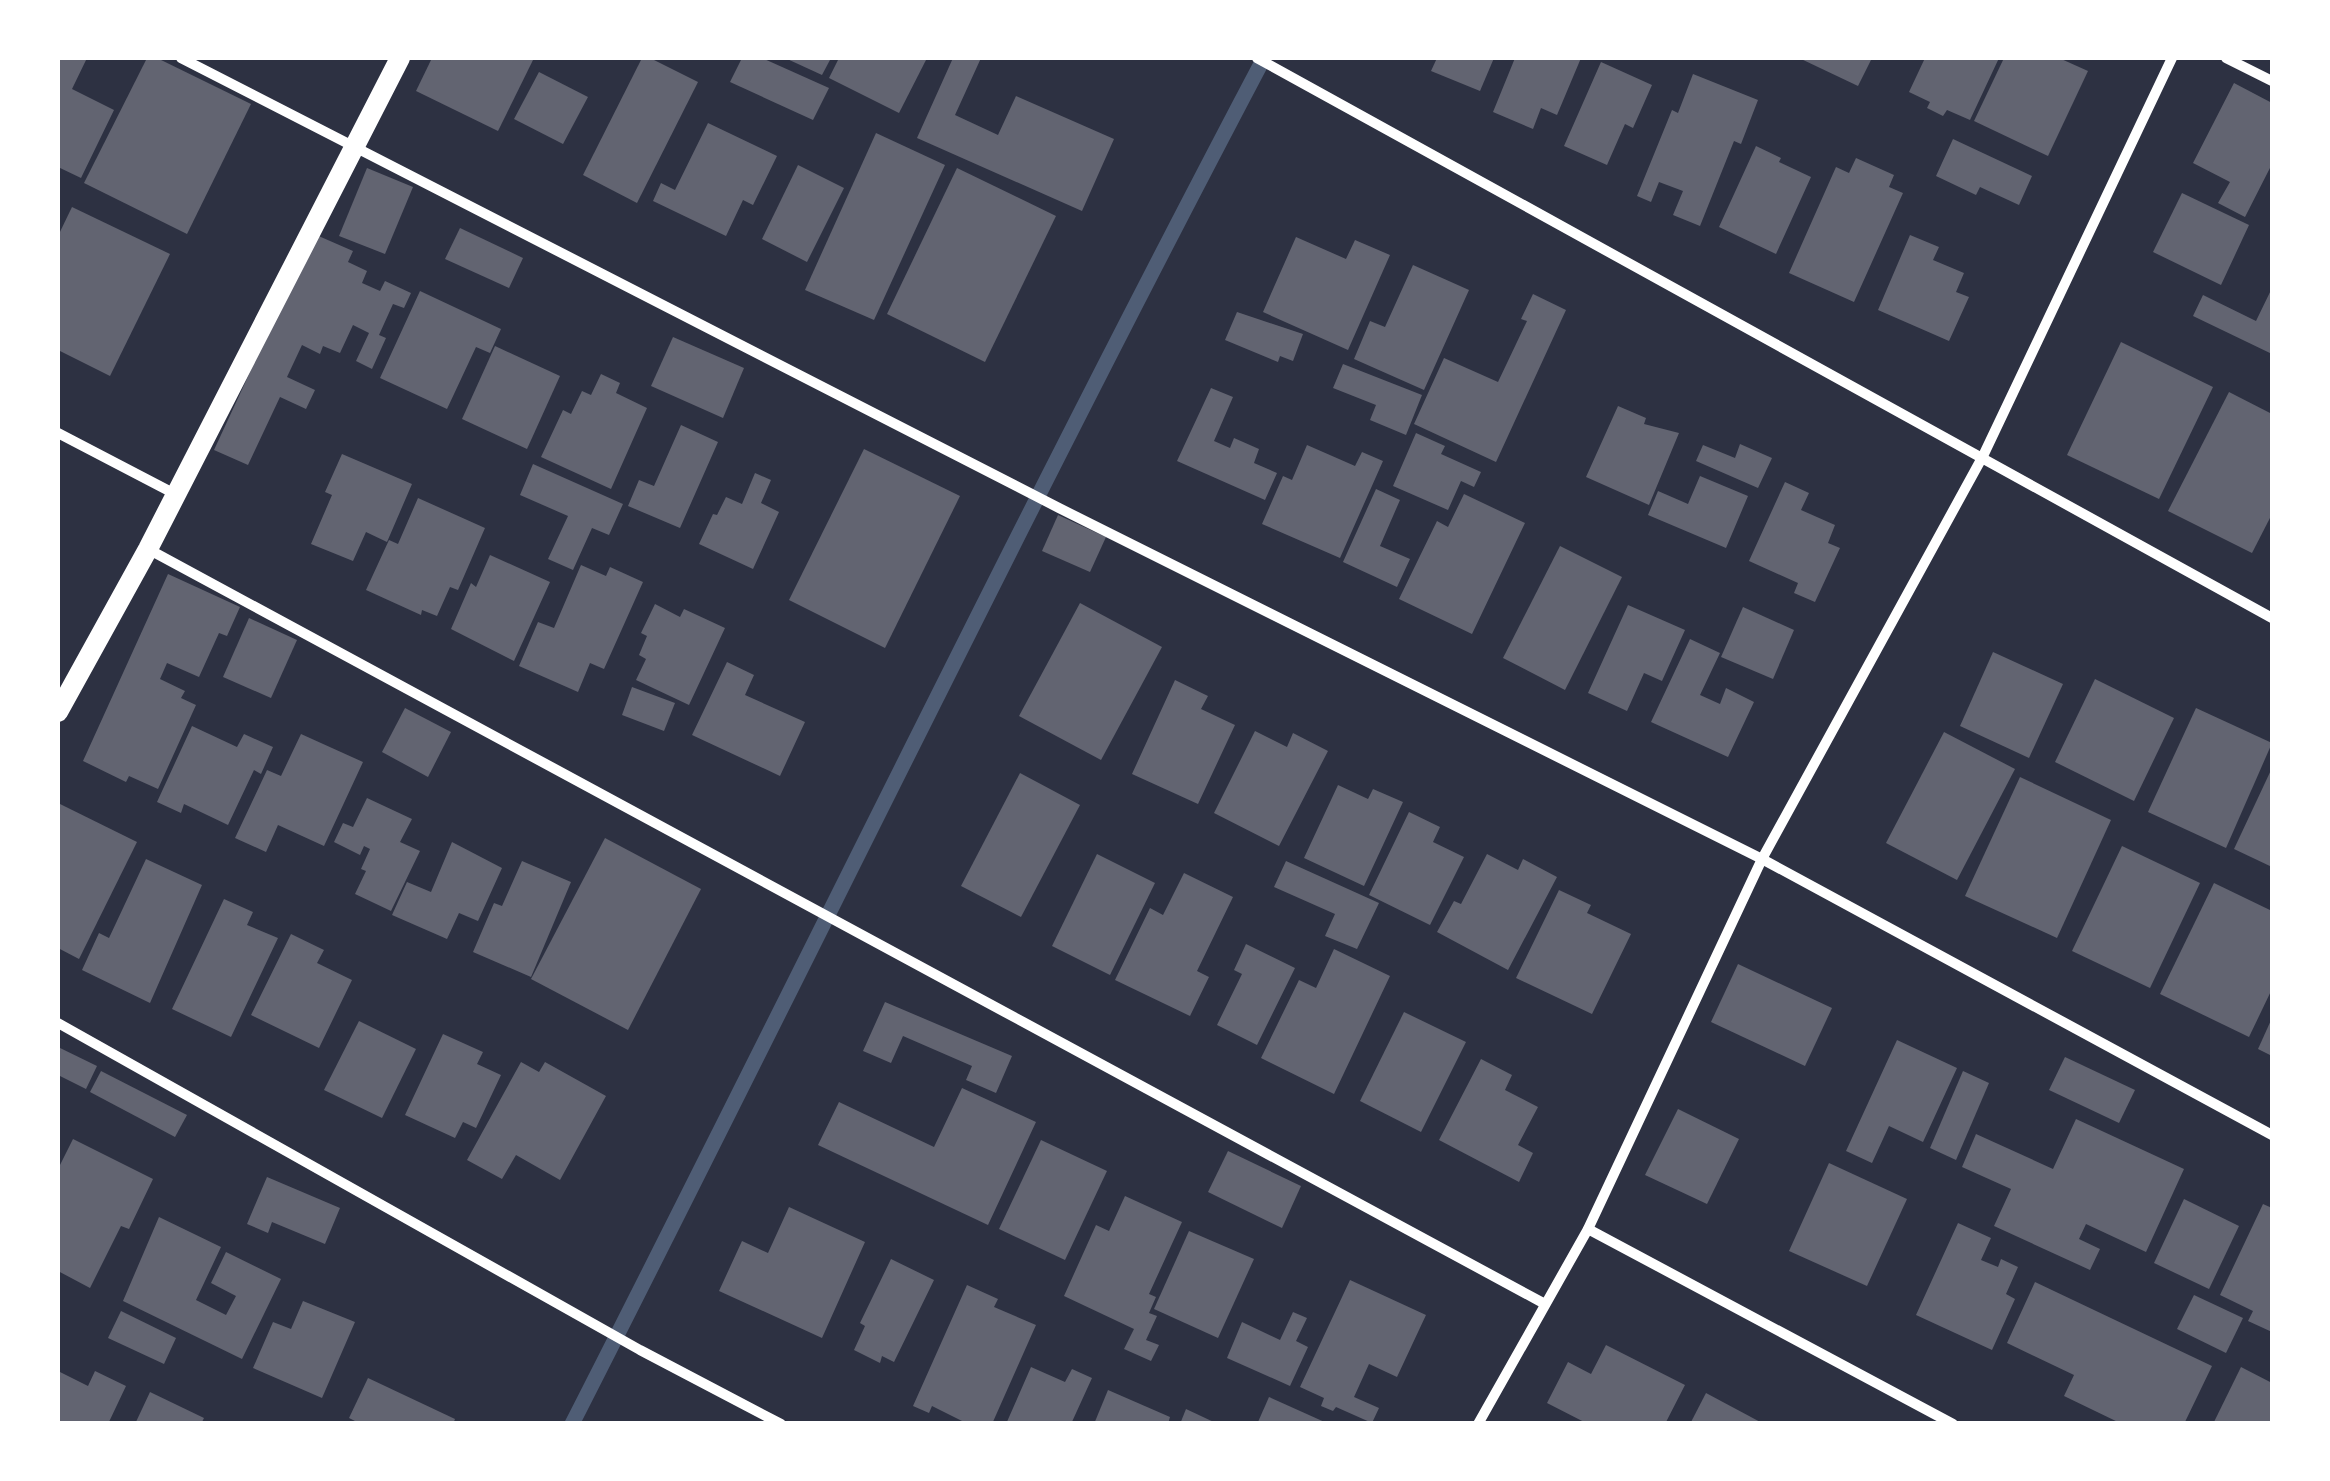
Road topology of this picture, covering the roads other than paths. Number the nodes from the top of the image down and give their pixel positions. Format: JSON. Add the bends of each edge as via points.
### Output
{"nodes":[{"id":1,"x":181,"y":58,"type":"edge"},
{"id":2,"x":400,"y":58,"type":"edge"},
{"id":3,"x":1258,"y":58,"type":"edge"},
{"id":4,"x":2172,"y":58,"type":"edge"},
{"id":5,"x":2226,"y":58,"type":"edge"},
{"id":6,"x":2272,"y":81,"type":"edge"},
{"id":7,"x":354,"y":148,"type":"junction"},
{"id":8,"x":58,"y":432,"type":"edge"},
{"id":9,"x":1983,"y":456,"type":"junction"},
{"id":10,"x":176,"y":494,"type":"junction"},
{"id":11,"x":148,"y":549,"type":"junction"},
{"id":12,"x":2272,"y":618,"type":"edge"},
{"id":13,"x":58,"y":712,"type":"edge"},
{"id":14,"x":1762,"y":860,"type":"junction"},
{"id":15,"x":58,"y":1024,"type":"edge"},
{"id":16,"x":2272,"y":1135,"type":"edge"},
{"id":17,"x":1588,"y":1228,"type":"junction"},
{"id":18,"x":1545,"y":1304,"type":"junction"},
{"id":19,"x":781,"y":1424,"type":"edge"},
{"id":20,"x":1478,"y":1424,"type":"edge"},
{"id":21,"x":1953,"y":1424,"type":"edge"}],
"edges":[{"from":1,"to":7,"type":"street"},
{"from":2,"to":7,"type":"main road"},
{"from":3,"to":9,"type":"street"},
{"from":4,"to":9,"type":"street"},
{"from":5,"to":6,"type":"street"},
{"from":7,"to":10,"type":"main road"},
{"from":7,"to":14,"type":"street"},
{"from":8,"to":10,"type":"street"},
{"from":9,"to":12,"type":"street"},
{"from":9,"to":14,"type":"street"},
{"from":10,"to":11,"type":"main road"},
{"from":11,"to":13,"type":"main road"},
{"from":11,"to":18,"type":"street"},
{"from":14,"to":16,"type":"street"},
{"from":14,"to":17,"type":"street"},
{"from":15,"to":19,"type":"street"},
{"from":17,"to":18,"type":"street"},
{"from":17,"to":21,"type":"street"},
{"from":18,"to":20,"type":"street"}]}
